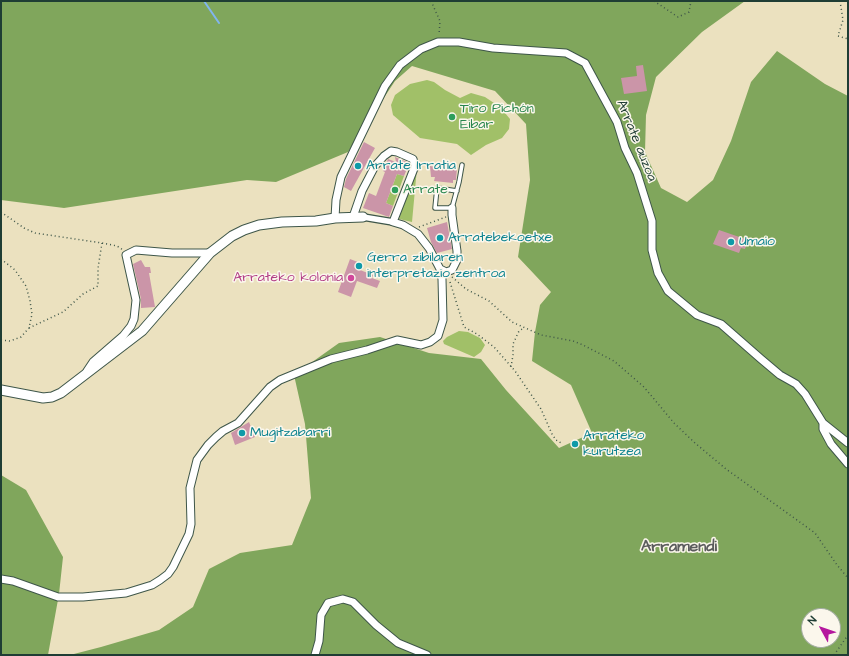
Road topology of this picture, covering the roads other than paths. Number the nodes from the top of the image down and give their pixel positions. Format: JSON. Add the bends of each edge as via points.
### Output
{"nodes":[{"id":1,"x":462,"y":164,"type":"dead end"},
{"id":2,"x":457,"y":191,"type":"junction"},
{"id":3,"x":452,"y":212,"type":"junction"},
{"id":4,"x":353,"y":217,"type":"junction"},
{"id":5,"x":362,"y":217,"type":"joint"},
{"id":6,"x":335,"y":218,"type":"junction"},
{"id":7,"x":392,"y":222,"type":"junction"},
{"id":8,"x":210,"y":253,"type":"junction"},
{"id":9,"x":443,"y":270,"type":"junction"},
{"id":10,"x":85,"y":374,"type":"junction"},
{"id":11,"x":1,"y":390,"type":"edge"},
{"id":12,"x":823,"y":422,"type":"junction"},
{"id":13,"x":848,"y":443,"type":"edge"},
{"id":14,"x":848,"y":464,"type":"edge"},
{"id":15,"x":1,"y":579,"type":"edge"},
{"id":16,"x":315,"y":655,"type":"edge"},
{"id":17,"x":427,"y":655,"type":"edge"}],
"edges":[{"from":1,"to":2,"type":"lane"},
{"from":2,"to":3,"type":"lane"},
{"from":2,"to":3,"type":"lane","via":[[437,188],[435,208]]},
{"from":3,"to":9,"type":"street","via":[[457,260],[452,270]]},
{"from":4,"to":5,"type":"street"},
{"from":4,"to":6,"type":"street"},
{"from":4,"to":7,"type":"street","via":[[362,191],[375,166],[384,156],[397,152],[413,159],[415,166]]},
{"from":5,"to":7,"type":"street"},
{"from":6,"to":8,"type":"street","via":[[259,225],[232,236]]},
{"from":6,"to":12,"type":"street","name":"Arrate auzoa","via":[[341,178],[385,86],[400,65],[421,49],[438,42],[459,42],[494,48],[566,53],[585,63],[617,122],[652,221],[652,250],[658,273],[668,291],[697,315],[721,324],[780,375],[796,384]]},
{"from":7,"to":9,"type":"street","via":[[418,234]]},
{"from":8,"to":10,"type":"street","via":[[142,331]]},
{"from":8,"to":10,"type":"street","via":[[136,250],[126,255],[136,300],[134,319],[123,336],[93,362]]},
{"from":9,"to":15,"type":"street","via":[[443,320],[438,336],[430,342],[421,345],[403,341],[389,342],[331,359],[280,380],[264,392],[238,423],[223,431],[208,445],[197,460],[192,478],[189,534],[173,567],[160,580],[126,593],[58,596]]},
{"from":10,"to":11,"type":"street","via":[[52,397],[43,398]]},
{"from":12,"to":13,"type":"street","name":"Arrate auzoa"},
{"from":12,"to":14,"type":"street","name":"Arrate auzoa","via":[[823,429],[831,444]]},
{"from":16,"to":17,"type":"street","via":[[321,615],[328,603],[343,599],[353,602],[398,643]]}]}
